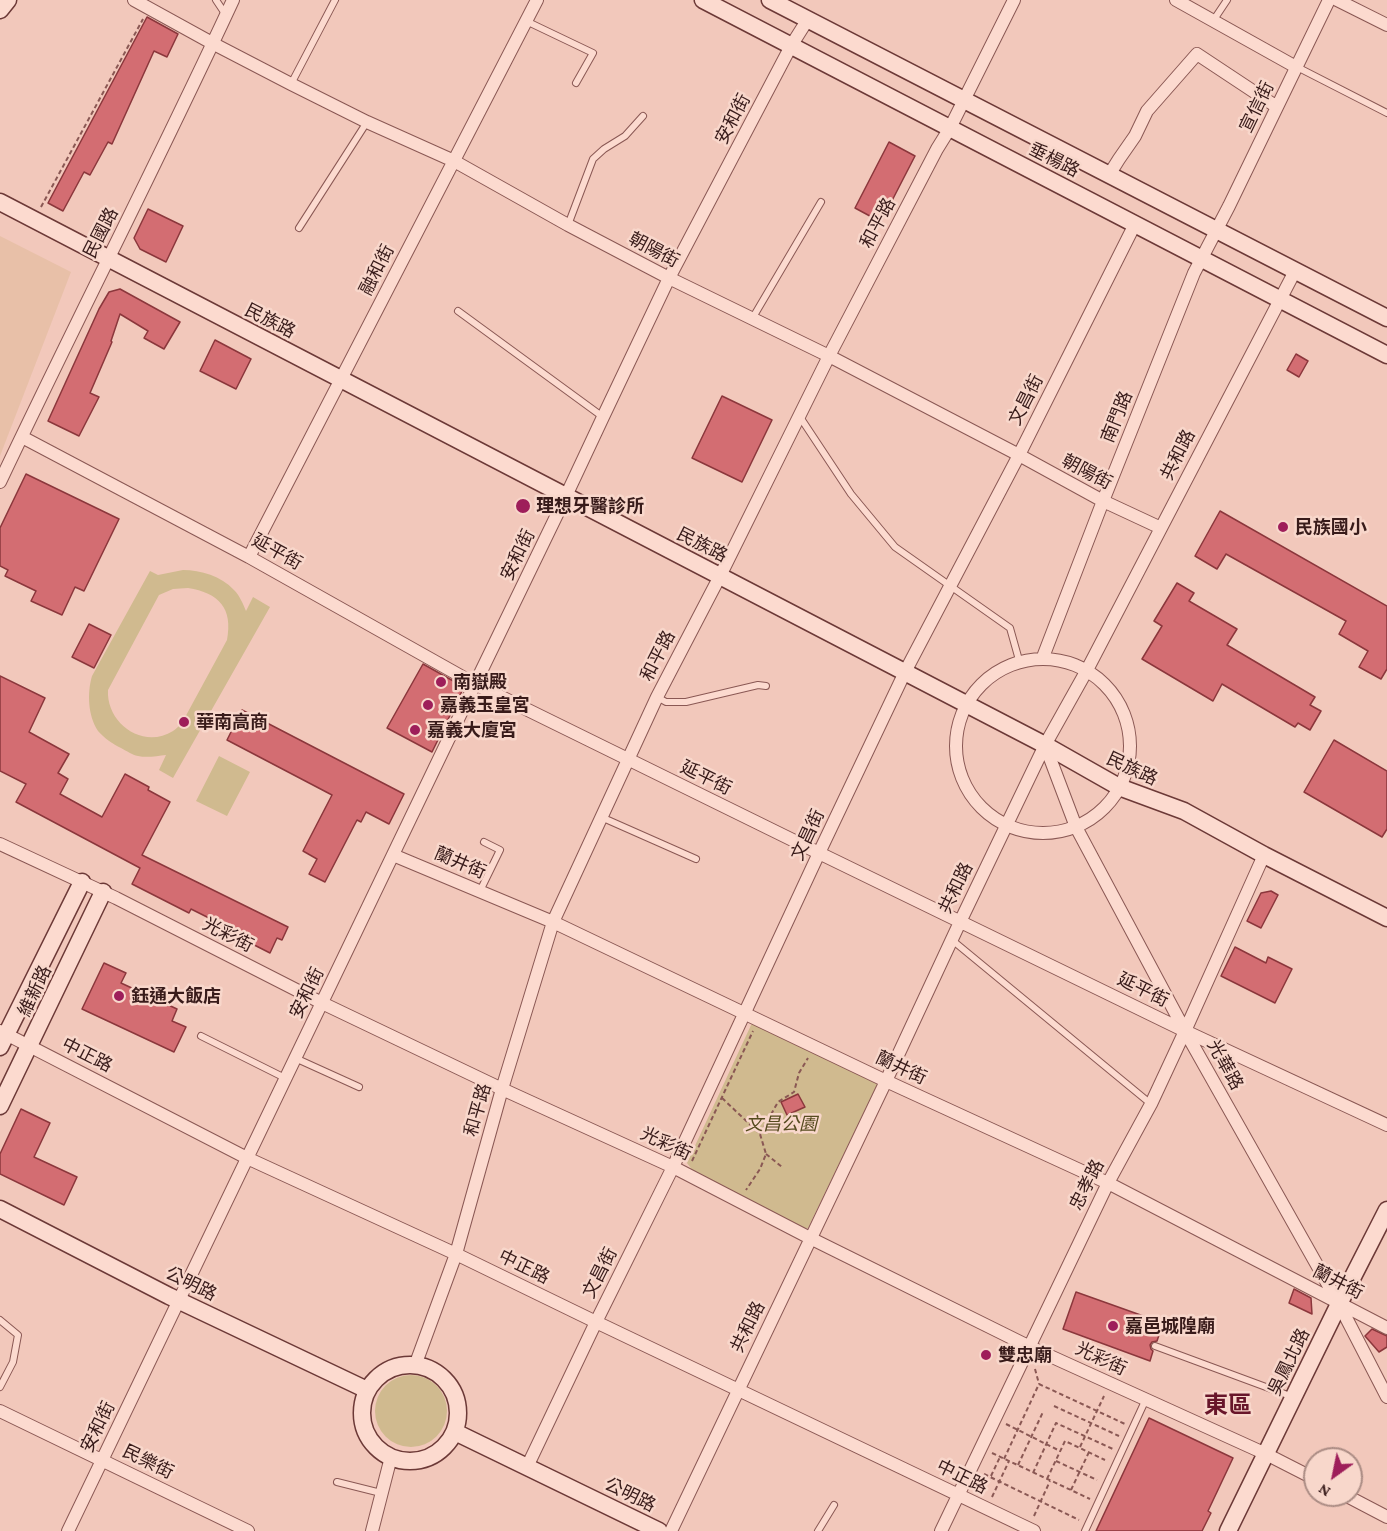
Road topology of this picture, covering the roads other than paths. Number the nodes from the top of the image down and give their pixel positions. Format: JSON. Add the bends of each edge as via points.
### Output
{"nodes":[{"id":1,"x":8,"y":0,"type":"edge"},
{"id":2,"x":134,"y":0,"type":"edge"},
{"id":3,"x":216,"y":0,"type":"edge"},
{"id":4,"x":233,"y":0,"type":"edge"},
{"id":5,"x":335,"y":0,"type":"edge"},
{"id":6,"x":537,"y":0,"type":"edge"},
{"id":7,"x":703,"y":0,"type":"edge"},
{"id":8,"x":770,"y":0,"type":"edge"},
{"id":9,"x":1014,"y":0,"type":"edge"},
{"id":10,"x":1176,"y":0,"type":"edge"},
{"id":11,"x":1227,"y":0,"type":"edge"},
{"id":12,"x":1329,"y":0,"type":"edge"},
{"id":13,"x":1337,"y":0,"type":"edge"},
{"id":14,"x":0,"y":10,"type":"edge"},
{"id":15,"x":226,"y":16,"type":"junction"},
{"id":16,"x":808,"y":20,"type":"junction"},
{"id":17,"x":526,"y":21,"type":"junction"},
{"id":18,"x":1213,"y":21,"type":"junction"},
{"id":19,"x":1387,"y":25,"type":"edge"},
{"id":20,"x":212,"y":43,"type":"junction"},
{"id":21,"x":791,"y":46,"type":"junction"},
{"id":22,"x":1296,"y":66,"type":"junction"},
{"id":23,"x":576,"y":83,"type":"dead end"},
{"id":24,"x":291,"y":84,"type":"junction"},
{"id":25,"x":964,"y":100,"type":"junction"},
{"id":26,"x":1277,"y":107,"type":"junction"},
{"id":27,"x":1387,"y":113,"type":"edge"},
{"id":28,"x":643,"y":116,"type":"dead end"},
{"id":29,"x":367,"y":122,"type":"junction"},
{"id":30,"x":950,"y":128,"type":"junction"},
{"id":31,"x":454,"y":161,"type":"junction"},
{"id":32,"x":1109,"y":175,"type":"junction"},
{"id":33,"x":0,"y":202,"type":"edge"},
{"id":34,"x":821,"y":202,"type":"dead end"},
{"id":35,"x":1135,"y":224,"type":"junction"},
{"id":36,"x":568,"y":225,"type":"junction"},
{"id":37,"x":299,"y":228,"type":"dead end"},
{"id":38,"x":1216,"y":230,"type":"junction"},
{"id":39,"x":108,"y":258,"type":"junction"},
{"id":40,"x":1201,"y":258,"type":"junction"},
{"id":41,"x":1294,"y":271,"type":"junction"},
{"id":42,"x":669,"y":278,"type":"junction"},
{"id":43,"x":1279,"y":299,"type":"junction"},
{"id":44,"x":458,"y":311,"type":"dead end"},
{"id":45,"x":1387,"y":318,"type":"edge"},
{"id":46,"x":752,"y":319,"type":"junction"},
{"id":47,"x":1387,"y":355,"type":"edge"},
{"id":48,"x":830,"y":356,"type":"junction"},
{"id":49,"x":341,"y":379,"type":"junction"},
{"id":50,"x":800,"y":416,"type":"junction"},
{"id":51,"x":603,"y":417,"type":"junction"},
{"id":52,"x":22,"y":437,"type":"junction"},
{"id":53,"x":1019,"y":455,"type":"junction"},
{"id":54,"x":0,"y":482,"type":"edge"},
{"id":55,"x":566,"y":496,"type":"junction"},
{"id":56,"x":1103,"y":501,"type":"junction"},
{"id":57,"x":1161,"y":528,"type":"junction"},
{"id":58,"x":249,"y":557,"type":"junction"},
{"id":59,"x":720,"y":576,"type":"junction"},
{"id":60,"x":951,"y":587,"type":"junction"},
{"id":61,"x":1043,"y":657,"type":"junction"},
{"id":62,"x":1019,"y":660,"type":"junction"},
{"id":63,"x":1087,"y":670,"type":"junction"},
{"id":64,"x":905,"y":672,"type":"junction"},
{"id":65,"x":475,"y":684,"type":"junction"},
{"id":66,"x":766,"y":686,"type":"dead end"},
{"id":67,"x":657,"y":697,"type":"junction"},
{"id":68,"x":966,"y":704,"type":"junction"},
{"id":69,"x":1045,"y":745,"type":"junction"},
{"id":70,"x":628,"y":759,"type":"junction"},
{"id":71,"x":1119,"y":787,"type":"junction"},
{"id":72,"x":601,"y":817,"type":"junction"},
{"id":73,"x":1006,"y":826,"type":"junction"},
{"id":74,"x":1076,"y":827,"type":"junction"},
{"id":75,"x":484,"y":842,"type":"dead end"},
{"id":76,"x":0,"y":844,"type":"edge"},
{"id":77,"x":819,"y":853,"type":"junction"},
{"id":78,"x":393,"y":855,"type":"junction"},
{"id":79,"x":1263,"y":855,"type":"junction"},
{"id":80,"x":696,"y":859,"type":"dead end"},
{"id":81,"x":82,"y":882,"type":"junction"},
{"id":82,"x":480,"y":891,"type":"junction"},
{"id":83,"x":103,"y":892,"type":"junction"},
{"id":84,"x":1387,"y":918,"type":"edge"},
{"id":85,"x":553,"y":922,"type":"junction"},
{"id":86,"x":960,"y":922,"type":"junction"},
{"id":87,"x":951,"y":940,"type":"junction"},
{"id":88,"x":322,"y":1003,"type":"junction"},
{"id":89,"x":744,"y":1014,"type":"junction"},
{"id":90,"x":1185,"y":1031,"type":"junction"},
{"id":91,"x":201,"y":1036,"type":"dead end"},
{"id":92,"x":2,"y":1037,"type":"edge"},
{"id":93,"x":29,"y":1046,"type":"junction"},
{"id":94,"x":295,"y":1058,"type":"junction"},
{"id":95,"x":285,"y":1079,"type":"junction"},
{"id":96,"x":886,"y":1081,"type":"junction"},
{"id":97,"x":359,"y":1087,"type":"dead end"},
{"id":98,"x":502,"y":1089,"type":"junction"},
{"id":99,"x":1151,"y":1104,"type":"junction"},
{"id":100,"x":0,"y":1106,"type":"edge"},
{"id":101,"x":1387,"y":1125,"type":"edge"},
{"id":102,"x":247,"y":1158,"type":"junction"},
{"id":103,"x":673,"y":1167,"type":"junction"},
{"id":104,"x":1108,"y":1183,"type":"junction"},
{"id":105,"x":0,"y":1209,"type":"edge"},
{"id":106,"x":1387,"y":1210,"type":"edge"},
{"id":107,"x":810,"y":1238,"type":"junction"},
{"id":108,"x":456,"y":1254,"type":"junction"},
{"id":109,"x":179,"y":1300,"type":"junction"},
{"id":110,"x":1339,"y":1304,"type":"junction"},
{"id":111,"x":0,"y":1320,"type":"edge"},
{"id":112,"x":596,"y":1322,"type":"junction"},
{"id":113,"x":1387,"y":1328,"type":"edge"},
{"id":114,"x":1028,"y":1346,"type":"junction"},
{"id":115,"x":1155,"y":1346,"type":"dead end"},
{"id":116,"x":416,"y":1363,"type":"junction"},
{"id":117,"x":0,"y":1387,"type":"edge"},
{"id":118,"x":367,"y":1390,"type":"junction"},
{"id":119,"x":738,"y":1390,"type":"junction"},
{"id":120,"x":1294,"y":1397,"type":"junction"},
{"id":121,"x":1387,"y":1397,"type":"edge"},
{"id":122,"x":1146,"y":1400,"type":"junction"},
{"id":123,"x":0,"y":1411,"type":"edge"},
{"id":124,"x":455,"y":1432,"type":"junction"},
{"id":125,"x":1266,"y":1454,"type":"junction"},
{"id":126,"x":391,"y":1457,"type":"junction"},
{"id":127,"x":102,"y":1460,"type":"junction"},
{"id":128,"x":527,"y":1467,"type":"junction"},
{"id":129,"x":1303,"y":1473,"type":"edge"},
{"id":130,"x":337,"y":1482,"type":"dead end"},
{"id":131,"x":382,"y":1493,"type":"junction"},
{"id":132,"x":958,"y":1495,"type":"junction"},
{"id":133,"x":834,"y":1504,"type":"dead end"},
{"id":134,"x":1363,"y":1504,"type":"edge"},
{"id":135,"x":1387,"y":1517,"type":"edge"},
{"id":136,"x":1031,"y":1530,"type":"edge"},
{"id":137,"x":68,"y":1531,"type":"edge"},
{"id":138,"x":248,"y":1531,"type":"edge"},
{"id":139,"x":372,"y":1531,"type":"edge"},
{"id":140,"x":660,"y":1531,"type":"edge"},
{"id":141,"x":670,"y":1531,"type":"edge"},
{"id":142,"x":818,"y":1531,"type":"edge"},
{"id":143,"x":941,"y":1531,"type":"edge"},
{"id":144,"x":1085,"y":1531,"type":"edge"},
{"id":145,"x":1228,"y":1531,"type":"edge"}],
"edges":[{"from":1,"to":14,"type":"street"},
{"from":2,"to":20,"type":"street","name":"朝陽街"},
{"from":3,"to":15,"type":"lane"},
{"from":4,"to":15,"type":"street","name":"民國路"},
{"from":5,"to":24,"type":"lane"},
{"from":6,"to":17,"type":"street","name":"融和街"},
{"from":7,"to":21,"type":"street","name":"垂楊路"},
{"from":8,"to":16,"type":"street","name":"垂楊路"},
{"from":9,"to":25,"type":"street","name":"和平路"},
{"from":10,"to":18,"type":"street"},
{"from":11,"to":18,"type":"lane"},
{"from":12,"to":22,"type":"street","name":"宣信街"},
{"from":13,"to":19,"type":"street"},
{"from":15,"to":20,"type":"street","name":"民國路"},
{"from":16,"to":21,"type":"street","name":"安和街"},
{"from":16,"to":25,"type":"street","name":"垂楊路"},
{"from":17,"to":23,"type":"lane","via":[[593,53]]},
{"from":17,"to":31,"type":"street","name":"融和街"},
{"from":18,"to":22,"type":"street"},
{"from":20,"to":24,"type":"street","name":"朝陽街"},
{"from":20,"to":39,"type":"street","name":"民國路"},
{"from":21,"to":30,"type":"street","name":"垂楊路"},
{"from":21,"to":42,"type":"street","name":"安和街"},
{"from":22,"to":26,"type":"street","name":"宣信街"},
{"from":22,"to":27,"type":"lane"},
{"from":24,"to":29,"type":"street","name":"朝陽街"},
{"from":25,"to":30,"type":"street","name":"和平路"},
{"from":25,"to":32,"type":"street","name":"垂楊路"},
{"from":26,"to":32,"type":"street","via":[[1197,54],[1147,111]]},
{"from":26,"to":38,"type":"street","name":"宣信街"},
{"from":28,"to":36,"type":"lane","via":[[625,136],[593,159]]},
{"from":29,"to":31,"type":"street","name":"朝陽街"},
{"from":29,"to":37,"type":"lane"},
{"from":30,"to":35,"type":"street","name":"垂楊路"},
{"from":30,"to":48,"type":"street","name":"和平路"},
{"from":31,"to":36,"type":"street","name":"朝陽街"},
{"from":31,"to":49,"type":"street","name":"融和街"},
{"from":32,"to":38,"type":"street","name":"垂楊路"},
{"from":33,"to":39,"type":"street","name":"民族路"},
{"from":34,"to":46,"type":"lane"},
{"from":35,"to":40,"type":"street","name":"垂楊路"},
{"from":35,"to":53,"type":"street","name":"文昌街"},
{"from":36,"to":42,"type":"street","name":"朝陽街"},
{"from":38,"to":40,"type":"street","name":"宣信街"},
{"from":38,"to":41,"type":"street","name":"垂楊路"},
{"from":39,"to":49,"type":"street","name":"民族路"},
{"from":39,"to":52,"type":"street","name":"民國路"},
{"from":40,"to":43,"type":"street","name":"垂楊路"},
{"from":40,"to":56,"type":"street","name":"南門路"},
{"from":41,"to":43,"type":"street","name":"共和路"},
{"from":41,"to":45,"type":"street","name":"垂楊路"},
{"from":42,"to":46,"type":"street","name":"朝陽街"},
{"from":42,"to":51,"type":"street","name":"安和街"},
{"from":43,"to":47,"type":"street","name":"垂楊路"},
{"from":43,"to":57,"type":"street","name":"共和路"},
{"from":44,"to":51,"type":"lane"},
{"from":46,"to":48,"type":"street","name":"朝陽街"},
{"from":48,"to":50,"type":"street","name":"和平路"},
{"from":48,"to":53,"type":"street","name":"朝陽街"},
{"from":49,"to":55,"type":"street","name":"民族路"},
{"from":49,"to":58,"type":"street","name":"融和街"},
{"from":50,"to":59,"type":"street","name":"和平路"},
{"from":50,"to":60,"type":"lane","via":[[851,494],[895,548]]},
{"from":51,"to":55,"type":"street","name":"安和街"},
{"from":52,"to":54,"type":"street","name":"民國路"},
{"from":52,"to":58,"type":"street","name":"延平街"},
{"from":53,"to":56,"type":"street","name":"朝陽街"},
{"from":53,"to":60,"type":"street","name":"文昌街"},
{"from":55,"to":59,"type":"street","name":"民族路"},
{"from":55,"to":65,"type":"street","name":"安和街"},
{"from":56,"to":57,"type":"street","name":"朝陽街"},
{"from":56,"to":61,"type":"street","name":"南門路"},
{"from":57,"to":63,"type":"street","name":"共和路"},
{"from":58,"to":65,"type":"street","name":"延平街"},
{"from":59,"to":64,"type":"street","name":"民族路"},
{"from":59,"to":67,"type":"street","name":"和平路"},
{"from":60,"to":62,"type":"lane","via":[[1010,628]]},
{"from":60,"to":64,"type":"street","name":"文昌街"},
{"from":61,"to":62,"type":"street"},
{"from":61,"to":63,"type":"street"},
{"from":62,"to":68,"type":"street","via":[[989,676],[976,687]]},
{"from":63,"to":69,"type":"street","name":"共和路"},
{"from":63,"to":71,"type":"street","via":[[1108,687],[1123,710],[1130,746],[1129,764]]},
{"from":64,"to":68,"type":"street","name":"民族路"},
{"from":64,"to":77,"type":"street","name":"文昌街"},
{"from":65,"to":70,"type":"street","name":"延平街"},
{"from":65,"to":78,"type":"street","name":"安和街"},
{"from":66,"to":67,"type":"lane","via":[[686,702],[666,702]]},
{"from":67,"to":70,"type":"street","name":"和平路"},
{"from":68,"to":69,"type":"street","name":"民族路"},
{"from":68,"to":73,"type":"street","via":[[955,735],[956,763],[977,804]]},
{"from":69,"to":71,"type":"street","name":"民族路"},
{"from":69,"to":73,"type":"street","name":"共和路"},
{"from":69,"to":74,"type":"street","name":"光華路"},
{"from":70,"to":72,"type":"street","name":"和平路"},
{"from":70,"to":77,"type":"street","name":"延平街"},
{"from":71,"to":74,"type":"street","via":[[1107,805]]},
{"from":71,"to":79,"type":"street","name":"民族路","via":[[1184,812]]},
{"from":72,"to":80,"type":"lane"},
{"from":72,"to":85,"type":"street","name":"和平路"},
{"from":73,"to":74,"type":"street","via":[[1053,833]]},
{"from":73,"to":86,"type":"street","name":"共和路"},
{"from":74,"to":90,"type":"street","name":"光華路"},
{"from":75,"to":82,"type":"lane","via":[[500,850]]},
{"from":76,"to":81,"type":"street","name":"光彩街"},
{"from":77,"to":86,"type":"street","name":"延平街"},
{"from":77,"to":89,"type":"street","name":"文昌街"},
{"from":78,"to":82,"type":"street","name":"蘭井街"},
{"from":78,"to":88,"type":"street","name":"安和街"},
{"from":79,"to":84,"type":"street","name":"民族路"},
{"from":79,"to":90,"type":"street","name":"忠孝路"},
{"from":81,"to":83,"type":"street","name":"光彩街"},
{"from":81,"to":92,"type":"street","name":"維新路"},
{"from":82,"to":85,"type":"street","name":"蘭井街"},
{"from":83,"to":88,"type":"street","name":"光彩街"},
{"from":83,"to":93,"type":"street","name":"維新路"},
{"from":85,"to":89,"type":"street","name":"蘭井街"},
{"from":85,"to":98,"type":"street","name":"和平路"},
{"from":86,"to":87,"type":"street","name":"共和路"},
{"from":86,"to":90,"type":"street","name":"延平街"},
{"from":87,"to":96,"type":"street","name":"共和路"},
{"from":87,"to":99,"type":"lane"},
{"from":88,"to":94,"type":"street","name":"安和街"},
{"from":88,"to":98,"type":"street","name":"光彩街"},
{"from":89,"to":96,"type":"street","name":"蘭井街"},
{"from":89,"to":103,"type":"street","name":"文昌街"},
{"from":90,"to":99,"type":"street","name":"忠孝路"},
{"from":90,"to":101,"type":"street","name":"延平街"},
{"from":90,"to":110,"type":"street","name":"光華路"},
{"from":91,"to":95,"type":"lane"},
{"from":92,"to":93,"type":"street","name":"中正路"},
{"from":93,"to":100,"type":"street","name":"維新路"},
{"from":93,"to":102,"type":"street","name":"中正路"},
{"from":94,"to":95,"type":"street","name":"安和街"},
{"from":94,"to":97,"type":"lane"},
{"from":95,"to":102,"type":"street","name":"安和街"},
{"from":96,"to":104,"type":"street","name":"蘭井街"},
{"from":96,"to":107,"type":"street","name":"共和路"},
{"from":98,"to":103,"type":"street","name":"光彩街"},
{"from":98,"to":108,"type":"street","name":"和平路"},
{"from":99,"to":104,"type":"street","name":"忠孝路"},
{"from":102,"to":108,"type":"street","name":"中正路"},
{"from":102,"to":109,"type":"street","name":"安和街"},
{"from":103,"to":107,"type":"street","name":"光彩街"},
{"from":103,"to":112,"type":"street","name":"文昌街"},
{"from":104,"to":110,"type":"street","name":"蘭井街"},
{"from":104,"to":114,"type":"street","name":"忠孝路"},
{"from":105,"to":109,"type":"street","name":"公明路"},
{"from":106,"to":110,"type":"street","name":"吳鳳北路"},
{"from":107,"to":114,"type":"street","name":"光彩街"},
{"from":107,"to":119,"type":"street","name":"共和路"},
{"from":108,"to":112,"type":"street","name":"中正路"},
{"from":108,"to":116,"type":"street","name":"和平路"},
{"from":109,"to":118,"type":"street","name":"公明路"},
{"from":109,"to":127,"type":"street","name":"安和街"},
{"from":110,"to":113,"type":"street","name":"蘭井街"},
{"from":110,"to":120,"type":"street","name":"吳鳳北路"},
{"from":110,"to":121,"type":"street","name":"光華路"},
{"from":111,"to":117,"type":"lane","via":[[18,1335],[13,1362]]},
{"from":112,"to":119,"type":"street","name":"中正路"},
{"from":112,"to":128,"type":"street","name":"文昌街"},
{"from":114,"to":122,"type":"street","name":"光彩街"},
{"from":114,"to":132,"type":"street","name":"忠孝路"},
{"from":115,"to":120,"type":"lane"},
{"from":116,"to":118,"type":"street","via":[[385,1371]]},
{"from":116,"to":124,"type":"street","via":[[436,1372],[454,1393],[458,1406]]},
{"from":118,"to":126,"type":"street","via":[[363,1424],[373,1444]]},
{"from":119,"to":132,"type":"street","name":"中正路"},
{"from":119,"to":141,"type":"street","name":"共和路"},
{"from":120,"to":125,"type":"street","name":"吳鳳北路"},
{"from":122,"to":125,"type":"street","name":"光彩街"},
{"from":122,"to":144,"type":"lane"},
{"from":123,"to":127,"type":"street","name":"民樂街"},
{"from":124,"to":126,"type":"street","via":[[447,1445],[421,1460]]},
{"from":124,"to":128,"type":"street","name":"公明路"},
{"from":125,"to":129,"type":"street","name":"光彩街"},
{"from":125,"to":145,"type":"street","name":"吳鳳北路"},
{"from":126,"to":131,"type":"street"},
{"from":127,"to":137,"type":"street","name":"安和街"},
{"from":127,"to":138,"type":"street","name":"民樂街"},
{"from":128,"to":140,"type":"street","name":"公明路"},
{"from":130,"to":131,"type":"lane"},
{"from":131,"to":139,"type":"street"},
{"from":132,"to":136,"type":"street","name":"中正路"},
{"from":132,"to":143,"type":"street","name":"忠孝路"},
{"from":133,"to":142,"type":"lane"},
{"from":134,"to":135,"type":"street"}]}
